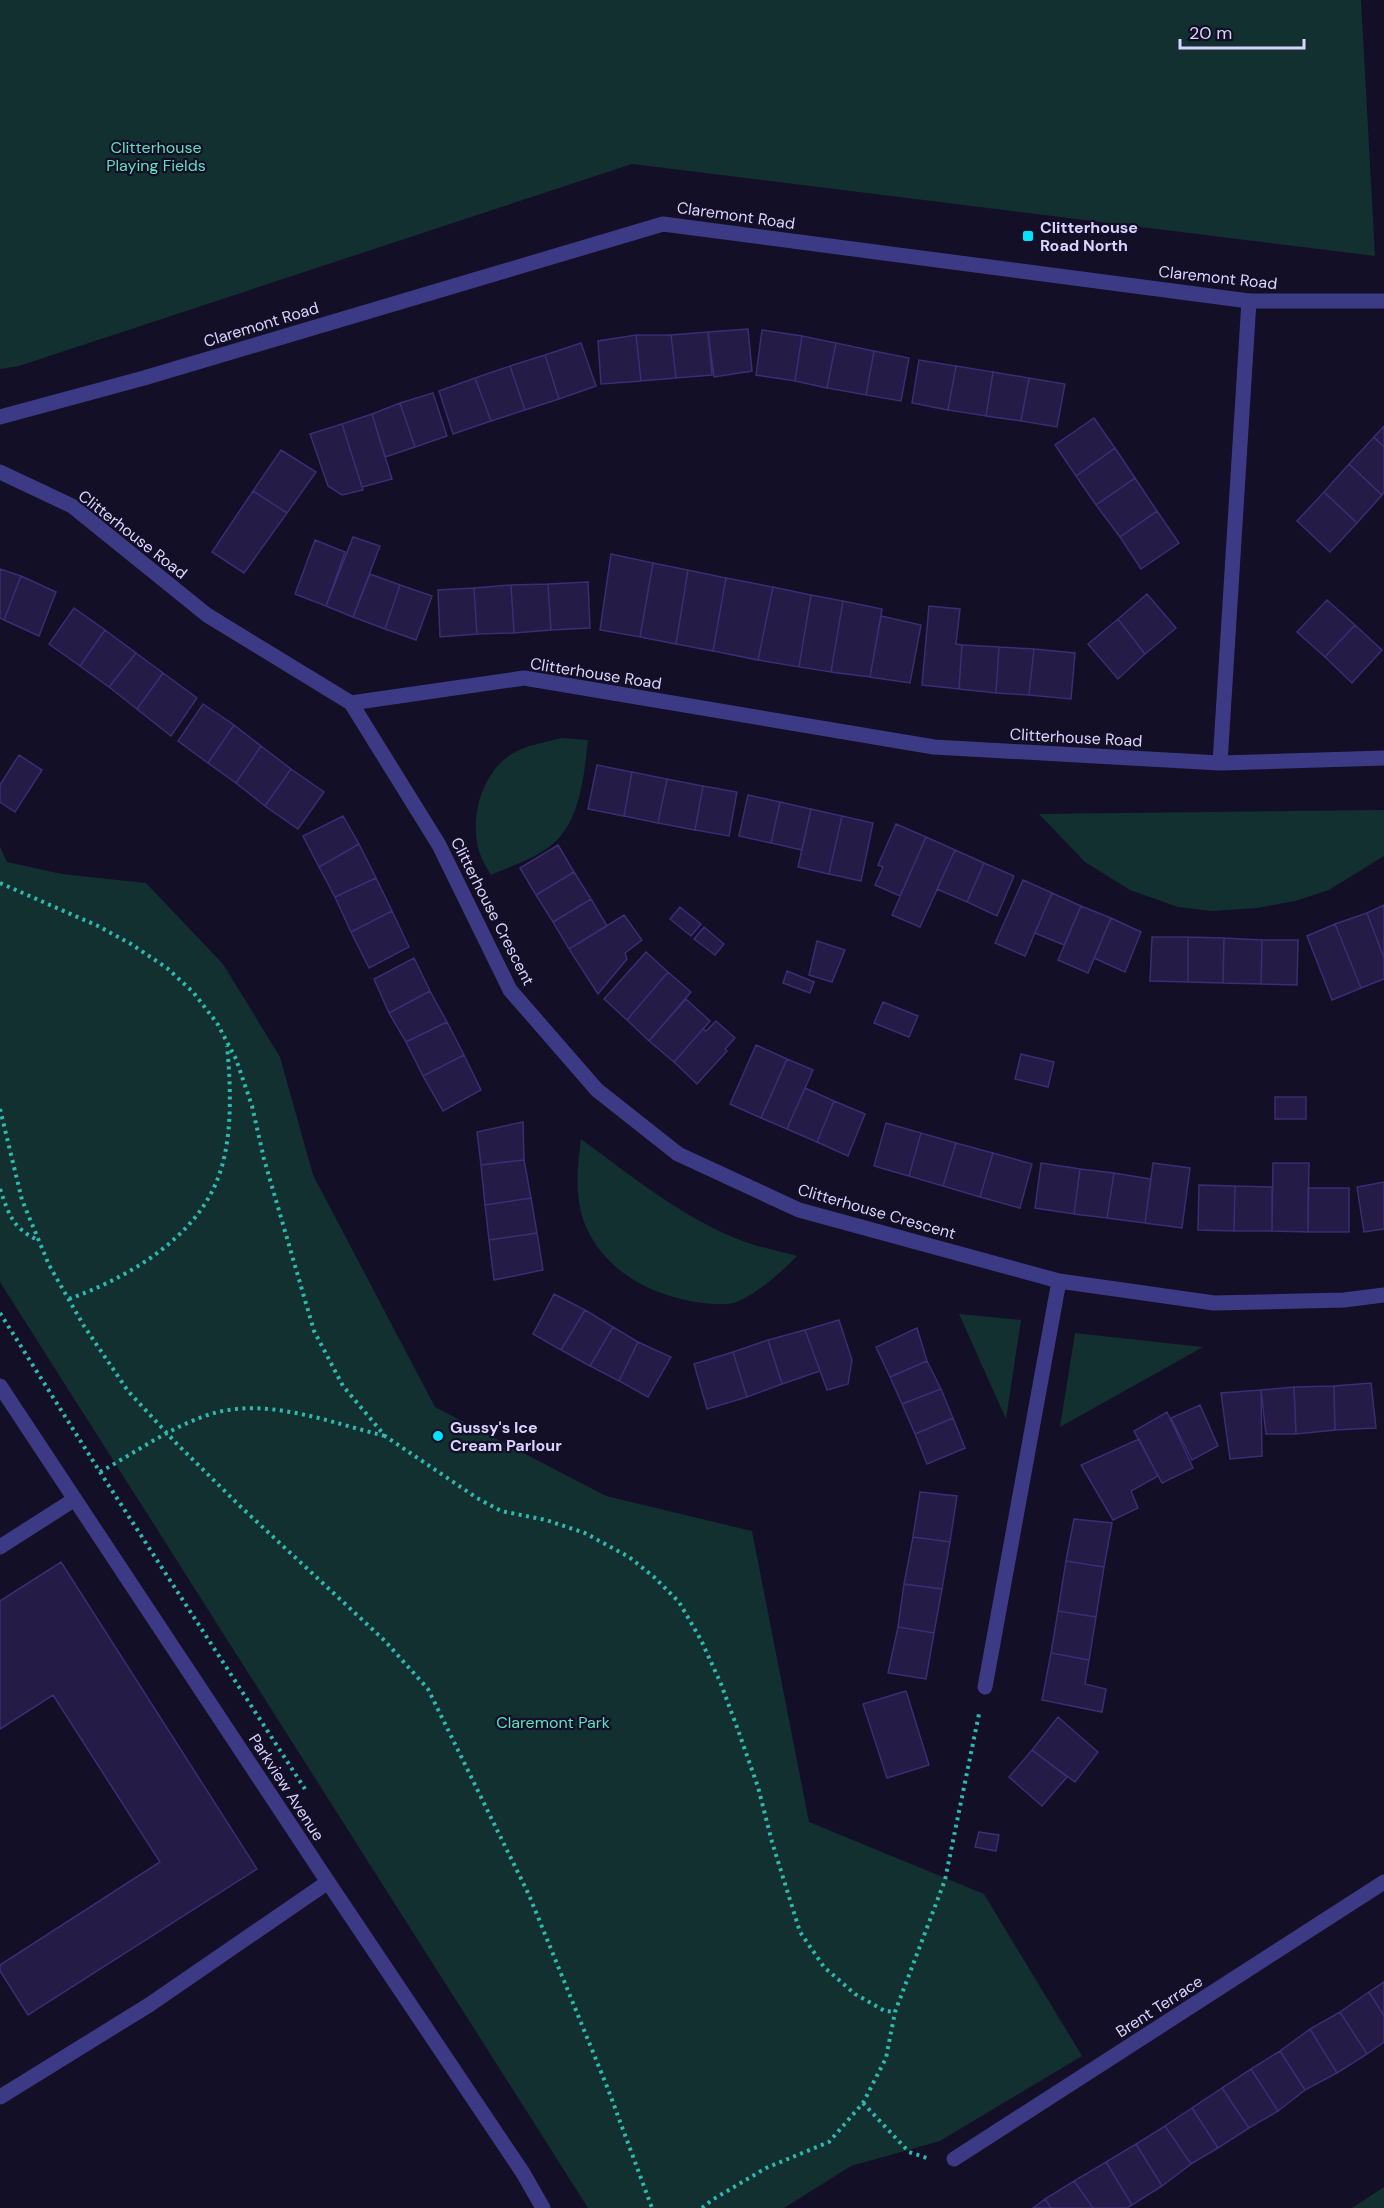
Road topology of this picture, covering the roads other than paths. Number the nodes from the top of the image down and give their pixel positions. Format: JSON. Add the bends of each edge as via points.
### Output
{"nodes":[{"id":1,"x":1249,"y":301,"type":"junction"},
{"id":2,"x":1384,"y":302,"type":"edge"},
{"id":3,"x":0,"y":417,"type":"edge"},
{"id":4,"x":0,"y":472,"type":"edge"},
{"id":5,"x":351,"y":703,"type":"junction"},
{"id":6,"x":1384,"y":758,"type":"edge"},
{"id":7,"x":1220,"y":763,"type":"junction"},
{"id":8,"x":1059,"y":1281,"type":"junction"},
{"id":9,"x":1384,"y":1295,"type":"edge"},
{"id":10,"x":0,"y":1386,"type":"edge"},
{"id":11,"x":75,"y":1498,"type":"junction"},
{"id":12,"x":0,"y":1547,"type":"edge"},
{"id":13,"x":985,"y":1687,"type":"road end"},
{"id":14,"x":328,"y":1882,"type":"junction"},
{"id":15,"x":1384,"y":1882,"type":"edge"},
{"id":16,"x":0,"y":2097,"type":"edge"},
{"id":17,"x":954,"y":2159,"type":"road end"},
{"id":18,"x":543,"y":2208,"type":"edge"}],
"edges":[{"from":1,"to":2,"type":"street","name":"Claremont Road"},
{"from":1,"to":3,"type":"street","name":"Claremont Road","via":[[663,224]]},
{"from":1,"to":7,"type":"street"},
{"from":4,"to":5,"type":"street","name":"Clitterhouse Road","via":[[72,506],[207,615]]},
{"from":5,"to":7,"type":"street","name":"Clitterhouse Road","via":[[524,678],[934,747]]},
{"from":5,"to":8,"type":"street","name":"Clitterhouse Crescent","via":[[439,845],[510,990],[597,1090],[678,1154],[799,1210]]},
{"from":6,"to":7,"type":"street","name":"Clitterhouse Road"},
{"from":8,"to":9,"type":"street","name":"Clitterhouse Crescent","via":[[1214,1303],[1344,1300]]},
{"from":8,"to":13,"type":"street"},
{"from":10,"to":11,"type":"street","name":"Parkview Avenue"},
{"from":11,"to":12,"type":"street"},
{"from":11,"to":14,"type":"street","name":"Parkview Avenue"},
{"from":14,"to":16,"type":"street","via":[[149,2005]]},
{"from":14,"to":18,"type":"street","name":"Parkview Avenue"},
{"from":15,"to":17,"type":"street","name":"Brent Terrace"}]}
